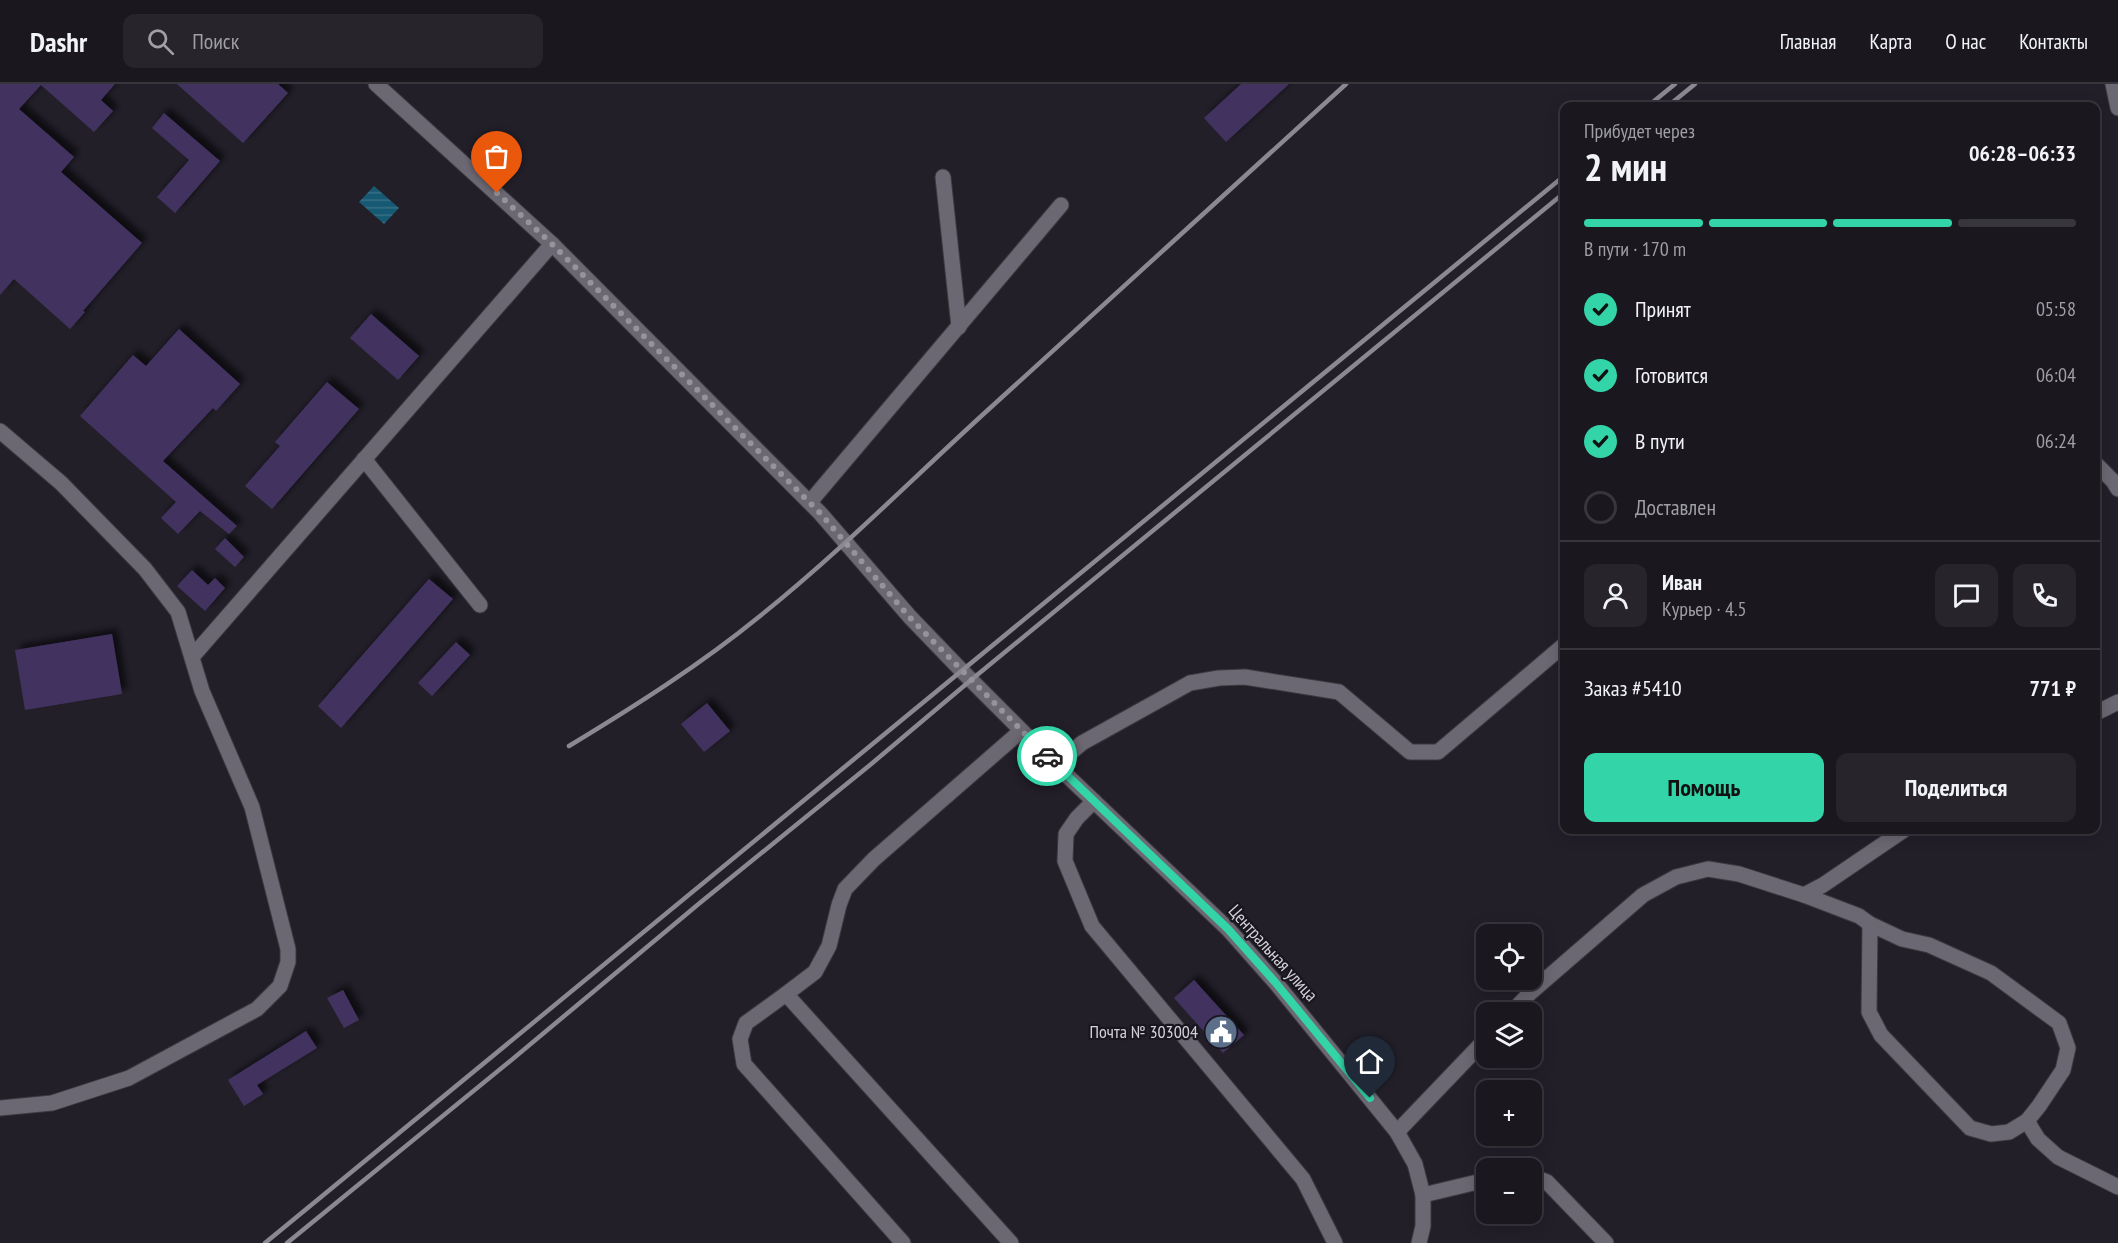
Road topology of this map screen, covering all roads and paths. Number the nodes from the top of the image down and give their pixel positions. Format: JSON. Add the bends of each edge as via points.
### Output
{"nodes":[{"id":1,"x":376,"y":84,"type":"edge"},
{"id":2,"x":2113,"y":84,"type":"edge"},
{"id":3,"x":2118,"y":108,"type":"edge"},
{"id":4,"x":942,"y":177,"type":"dead end"},
{"id":5,"x":1061,"y":206,"type":"dead end"},
{"id":6,"x":552,"y":244,"type":"junction"},
{"id":7,"x":959,"y":327,"type":"junction"},
{"id":8,"x":0,"y":431,"type":"edge"},
{"id":9,"x":364,"y":459,"type":"junction"},
{"id":10,"x":2100,"y":468,"type":"edge"},
{"id":11,"x":2118,"y":489,"type":"edge"},
{"id":12,"x":810,"y":502,"type":"junction"},
{"id":13,"x":480,"y":605,"type":"dead end"},
{"id":14,"x":1560,"y":648,"type":"edge"},
{"id":15,"x":192,"y":657,"type":"junction"},
{"id":16,"x":2118,"y":702,"type":"edge"},
{"id":17,"x":2100,"y":711,"type":"edge"},
{"id":18,"x":1021,"y":730,"type":"junction"},
{"id":19,"x":1056,"y":765,"type":"junction"},
{"id":20,"x":1094,"y":801,"type":"junction"},
{"id":21,"x":1898,"y":834,"type":"edge"},
{"id":22,"x":1804,"y":895,"type":"junction"},
{"id":23,"x":1870,"y":924,"type":"junction"},
{"id":24,"x":786,"y":994,"type":"junction"},
{"id":25,"x":1521,"y":1002,"type":"edge"},
{"id":26,"x":1476,"y":1049,"type":"edge"},
{"id":27,"x":0,"y":1108,"type":"edge"},
{"id":28,"x":2027,"y":1121,"type":"junction"},
{"id":29,"x":1397,"y":1132,"type":"junction"},
{"id":30,"x":1542,"y":1180,"type":"edge"},
{"id":31,"x":1476,"y":1182,"type":"edge"},
{"id":32,"x":2118,"y":1187,"type":"edge"},
{"id":33,"x":1423,"y":1195,"type":"junction"},
{"id":34,"x":903,"y":1243,"type":"edge"},
{"id":35,"x":1011,"y":1243,"type":"edge"},
{"id":36,"x":1335,"y":1243,"type":"edge"},
{"id":37,"x":1419,"y":1243,"type":"edge"},
{"id":38,"x":1606,"y":1243,"type":"edge"}],
"edges":[{"from":1,"to":6,"type":"street","name":"Центральная улица"},
{"from":2,"to":3,"type":"street"},
{"from":4,"to":7,"type":"street"},
{"from":5,"to":7,"type":"street"},
{"from":6,"to":9,"type":"street"},
{"from":6,"to":12,"type":"street","name":"Центральная улица"},
{"from":7,"to":12,"type":"street"},
{"from":8,"to":15,"type":"street","via":[[61,483],[145,569],[178,612]]},
{"from":9,"to":13,"type":"street"},
{"from":9,"to":15,"type":"street"},
{"from":10,"to":11,"type":"street"},
{"from":12,"to":18,"type":"street","name":"Центральная улица","via":[[912,620]]},
{"from":14,"to":19,"type":"street","via":[[1438,752],[1410,752],[1339,692],[1245,677],[1190,683],[1082,743]]},
{"from":15,"to":27,"type":"street","via":[[202,691],[252,807],[288,949],[280,986],[257,1009],[129,1078],[52,1103]]},
{"from":16,"to":17,"type":"street"},
{"from":18,"to":19,"type":"street","name":"Центральная улица"},
{"from":18,"to":24,"type":"street","via":[[845,889],[829,946],[815,972]]},
{"from":19,"to":20,"type":"street","name":"Центральная улица"},
{"from":20,"to":29,"type":"street","name":"Центральная улица","via":[[1228,929]]},
{"from":20,"to":36,"type":"street","via":[[1066,834],[1065,861],[1092,926],[1303,1179]]},
{"from":21,"to":22,"type":"street"},
{"from":22,"to":23,"type":"street","via":[[1860,916]]},
{"from":22,"to":25,"type":"street","via":[[1739,874],[1708,869],[1676,877],[1643,895]]},
{"from":23,"to":28,"type":"street","via":[[1869,1012],[1881,1035],[1970,1128],[1991,1134],[2009,1132]]},
{"from":23,"to":28,"type":"street","via":[[1991,973],[2059,1023],[2068,1048],[2063,1070]]},
{"from":24,"to":34,"type":"street","via":[[746,1023],[740,1040],[744,1064]]},
{"from":24,"to":35,"type":"street"},
{"from":26,"to":29,"type":"street"},
{"from":28,"to":32,"type":"street","via":[[2038,1139],[2058,1157]]},
{"from":29,"to":33,"type":"street","name":"Центральная улица","via":[[1415,1164]]},
{"from":30,"to":38,"type":"street"},
{"from":31,"to":33,"type":"street"},
{"from":33,"to":37,"type":"street","name":"Центральная улица","via":[[1424,1226]]}]}
